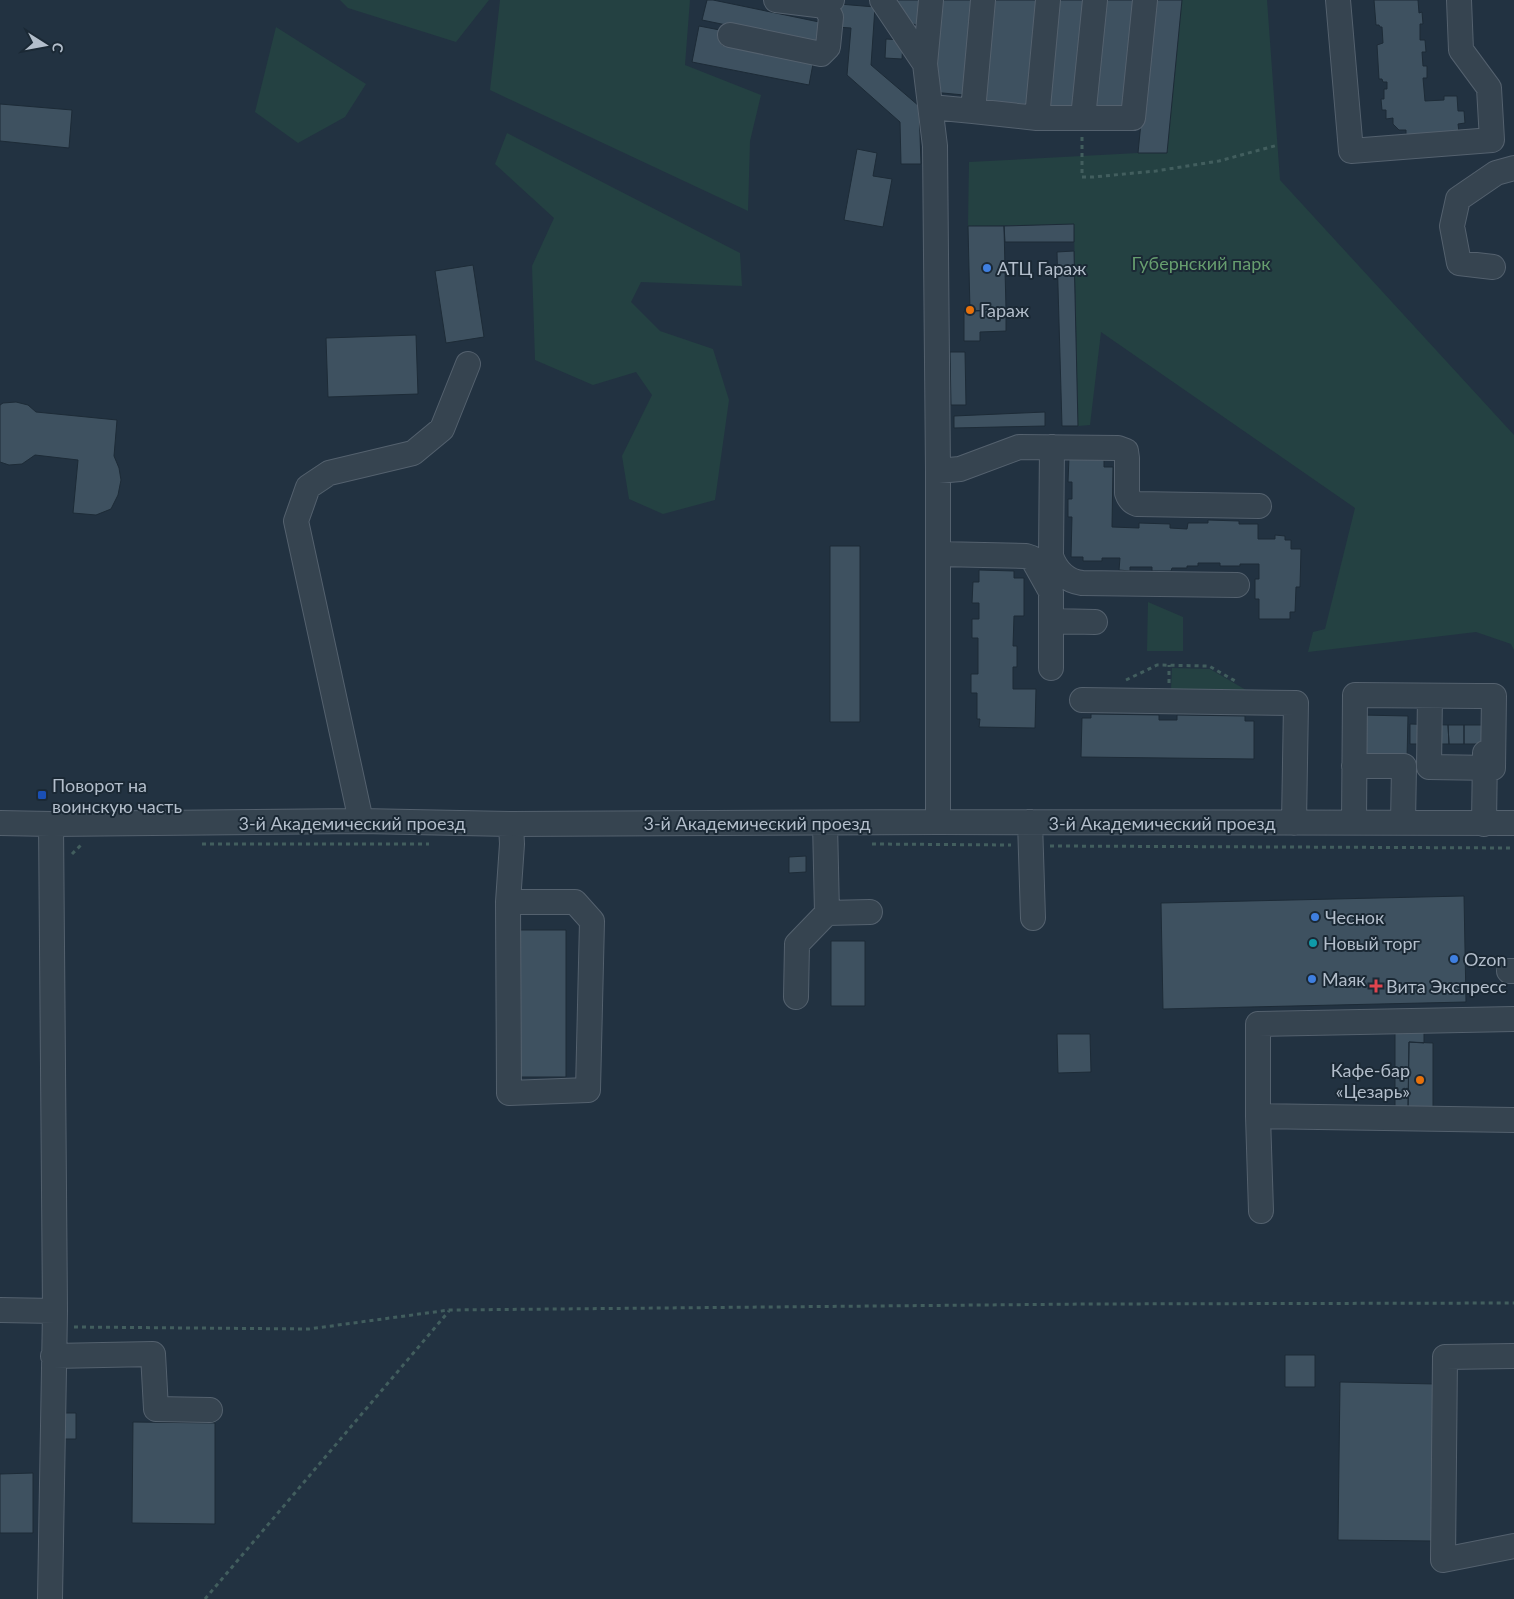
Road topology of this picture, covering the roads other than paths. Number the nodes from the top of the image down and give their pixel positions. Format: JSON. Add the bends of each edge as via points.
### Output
{"nodes":[{"id":1,"x":776,"y":0,"type":"edge"},
{"id":2,"x":882,"y":0,"type":"edge"},
{"id":3,"x":931,"y":0,"type":"edge"},
{"id":4,"x":983,"y":0,"type":"edge"},
{"id":5,"x":1048,"y":0,"type":"edge"},
{"id":6,"x":1094,"y":0,"type":"edge"},
{"id":7,"x":1145,"y":0,"type":"edge"},
{"id":8,"x":1338,"y":0,"type":"edge"},
{"id":9,"x":1459,"y":0,"type":"edge"},
{"id":10,"x":829,"y":3,"type":"edge"},
{"id":11,"x":730,"y":35,"type":"dead end"},
{"id":12,"x":925,"y":64,"type":"junction"},
{"id":13,"x":930,"y":106,"type":"junction"},
{"id":14,"x":973,"y":111,"type":"junction"},
{"id":15,"x":1037,"y":118,"type":"junction"},
{"id":16,"x":1083,"y":118,"type":"junction"},
{"id":17,"x":1514,"y":168,"type":"edge"},
{"id":18,"x":1493,"y":267,"type":"dead end"},
{"id":19,"x":468,"y":364,"type":"dead end"},
{"id":20,"x":1052,"y":447,"type":"junction"},
{"id":21,"x":938,"y":471,"type":"junction"},
{"id":22,"x":1260,"y":506,"type":"dead end"},
{"id":23,"x":938,"y":554,"type":"junction"},
{"id":24,"x":1237,"y":585,"type":"dead end"},
{"id":25,"x":1052,"y":622,"type":"junction"},
{"id":26,"x":1095,"y":622,"type":"dead end"},
{"id":27,"x":1051,"y":668,"type":"dead end"},
{"id":28,"x":1438,"y":696,"type":"junction"},
{"id":29,"x":1082,"y":700,"type":"dead end"},
{"id":30,"x":1354,"y":766,"type":"junction"},
{"id":31,"x":1485,"y":768,"type":"junction"},
{"id":32,"x":360,"y":821,"type":"junction"},
{"id":33,"x":938,"y":822,"type":"junction"},
{"id":34,"x":1030,"y":822,"type":"junction"},
{"id":35,"x":1354,"y":822,"type":"junction"},
{"id":36,"x":0,"y":823,"type":"edge"},
{"id":37,"x":825,"y":823,"type":"junction"},
{"id":38,"x":1294,"y":823,"type":"junction"},
{"id":39,"x":1403,"y":823,"type":"junction"},
{"id":40,"x":1514,"y":823,"type":"edge"},
{"id":41,"x":51,"y":824,"type":"junction"},
{"id":42,"x":511,"y":824,"type":"junction"},
{"id":43,"x":1484,"y":824,"type":"junction"},
{"id":44,"x":508,"y":902,"type":"junction"},
{"id":45,"x":870,"y":912,"type":"dead end"},
{"id":46,"x":827,"y":913,"type":"junction"},
{"id":47,"x":1033,"y":918,"type":"dead end"},
{"id":48,"x":796,"y":997,"type":"dead end"},
{"id":49,"x":1514,"y":1020,"type":"edge"},
{"id":50,"x":1258,"y":1116,"type":"junction"},
{"id":51,"x":1514,"y":1120,"type":"edge"},
{"id":52,"x":1261,"y":1211,"type":"dead end"},
{"id":53,"x":0,"y":1310,"type":"edge"},
{"id":54,"x":55,"y":1311,"type":"junction"},
{"id":55,"x":53,"y":1356,"type":"junction"},
{"id":56,"x":1514,"y":1356,"type":"edge"},
{"id":57,"x":210,"y":1410,"type":"dead end"},
{"id":58,"x":1514,"y":1546,"type":"edge"},
{"id":59,"x":50,"y":1599,"type":"edge"}],
"edges":[{"from":1,"to":10,"type":"street"},
{"from":2,"to":12,"type":"street"},
{"from":3,"to":12,"type":"street"},
{"from":4,"to":14,"type":"street"},
{"from":5,"to":15,"type":"street"},
{"from":6,"to":16,"type":"street"},
{"from":7,"to":16,"type":"street","via":[[1133,118]]},
{"from":8,"to":9,"type":"street","via":[[1350,151],[1492,140],[1489,88],[1461,50]]},
{"from":10,"to":11,"type":"street","via":[[828,47],[821,54]]},
{"from":12,"to":13,"type":"street"},
{"from":13,"to":14,"type":"street"},
{"from":13,"to":21,"type":"street","via":[[935,146]]},
{"from":14,"to":15,"type":"street"},
{"from":15,"to":16,"type":"street"},
{"from":17,"to":18,"type":"street","via":[[1496,173],[1458,199],[1452,226],[1459,263]]},
{"from":19,"to":32,"type":"street","via":[[442,429],[413,453],[329,473],[308,487],[296,521]]},
{"from":20,"to":21,"type":"street","via":[[1019,447],[960,469]]},
{"from":20,"to":22,"type":"street","via":[[1126,451],[1128,499],[1137,504]]},
{"from":20,"to":24,"type":"street","via":[[1051,556],[1065,577],[1082,583]]},
{"from":21,"to":23,"type":"street"},
{"from":23,"to":25,"type":"street","via":[[1032,558],[1051,592]]},
{"from":23,"to":33,"type":"street"},
{"from":25,"to":26,"type":"street"},
{"from":25,"to":27,"type":"street"},
{"from":28,"to":30,"type":"street","via":[[1355,695]]},
{"from":28,"to":31,"type":"street","via":[[1437,767]]},
{"from":28,"to":31,"type":"street","via":[[1494,696]]},
{"from":29,"to":38,"type":"street","via":[[1296,703]]},
{"from":30,"to":35,"type":"street"},
{"from":30,"to":39,"type":"street","via":[[1404,766]]},
{"from":31,"to":43,"type":"street"},
{"from":32,"to":41,"type":"street","name":"3-й Академический проезд"},
{"from":32,"to":42,"type":"street","name":"3-й Академический проезд"},
{"from":33,"to":34,"type":"street","name":"3-й Академический проезд"},
{"from":33,"to":37,"type":"street","name":"3-й Академический проезд"},
{"from":34,"to":38,"type":"street","name":"3-й Академический проезд"},
{"from":34,"to":47,"type":"street"},
{"from":35,"to":38,"type":"street","name":"3-й Академический проезд"},
{"from":35,"to":39,"type":"street","name":"3-й Академический проезд"},
{"from":36,"to":41,"type":"street","name":"3-й Академический проезд"},
{"from":37,"to":42,"type":"street","name":"3-й Академический проезд"},
{"from":37,"to":46,"type":"street"},
{"from":39,"to":43,"type":"street","name":"3-й Академический проезд"},
{"from":40,"to":43,"type":"street","name":"3-й Академический проезд"},
{"from":41,"to":54,"type":"street"},
{"from":42,"to":44,"type":"street"},
{"from":44,"to":44,"type":"street","via":[[509,1093],[588,1090],[592,921],[575,902]]},
{"from":45,"to":46,"type":"street"},
{"from":46,"to":48,"type":"street","via":[[797,944]]},
{"from":49,"to":50,"type":"street","via":[[1258,1024]]},
{"from":50,"to":51,"type":"street"},
{"from":50,"to":52,"type":"street"},
{"from":53,"to":54,"type":"street"},
{"from":54,"to":55,"type":"street"},
{"from":55,"to":57,"type":"street","via":[[153,1354],[156,1409]]},
{"from":55,"to":59,"type":"street"},
{"from":56,"to":58,"type":"street","via":[[1444,1357],[1443,1560]]}]}
